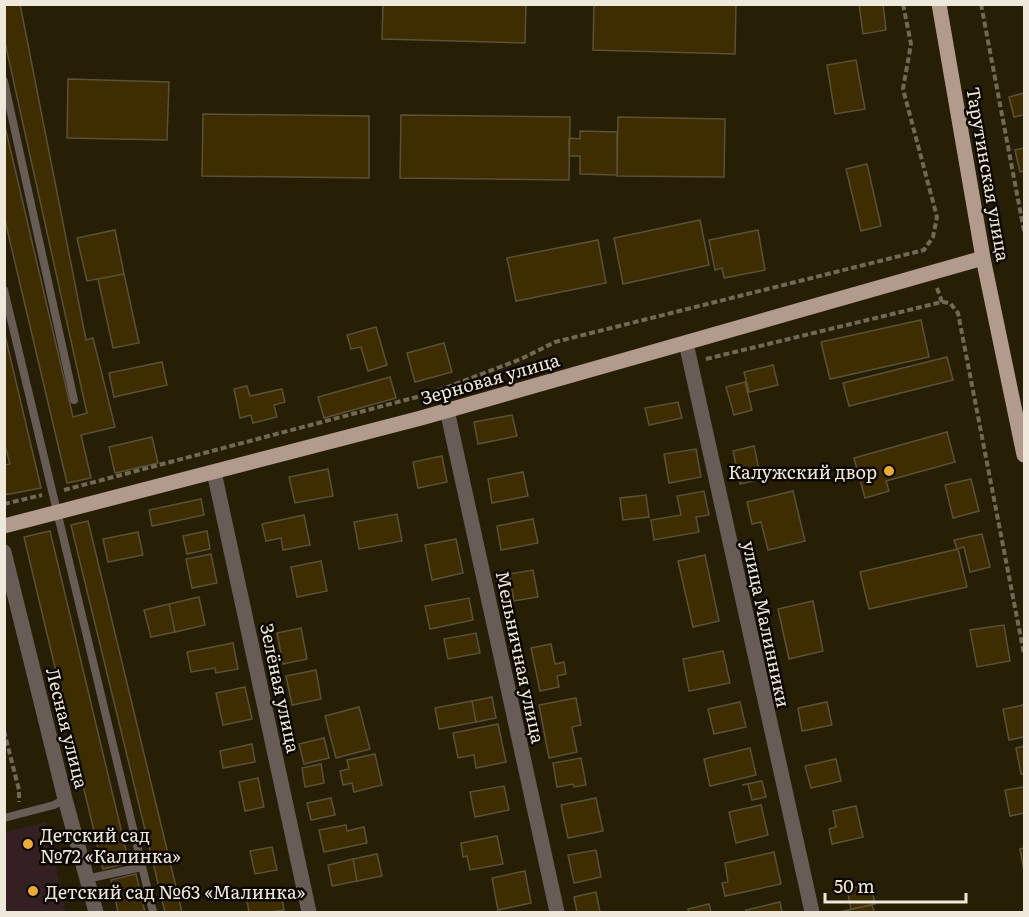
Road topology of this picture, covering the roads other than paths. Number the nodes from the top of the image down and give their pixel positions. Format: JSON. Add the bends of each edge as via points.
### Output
{"nodes":[{"id":1,"x":939,"y":4,"type":"edge"},
{"id":2,"x":4,"y":81,"type":"edge"},
{"id":3,"x":983,"y":258,"type":"junction"},
{"id":4,"x":4,"y":290,"type":"edge"},
{"id":5,"x":686,"y":343,"type":"junction"},
{"id":6,"x":74,"y":400,"type":"dead end"},
{"id":7,"x":447,"y":410,"type":"junction"},
{"id":8,"x":1024,"y":455,"type":"edge"},
{"id":9,"x":214,"y":472,"type":"junction"},
{"id":10,"x":58,"y":513,"type":"junction"},
{"id":11,"x":4,"y":526,"type":"edge"},
{"id":12,"x":5,"y":557,"type":"edge"},
{"id":13,"x":65,"y":799,"type":"junction"},
{"id":14,"x":4,"y":818,"type":"edge"},
{"id":15,"x":142,"y":867,"type":"junction"},
{"id":16,"x":86,"y":879,"type":"junction"},
{"id":17,"x":96,"y":912,"type":"edge"},
{"id":18,"x":153,"y":912,"type":"edge"},
{"id":19,"x":309,"y":912,"type":"edge"},
{"id":20,"x":557,"y":912,"type":"edge"},
{"id":21,"x":812,"y":912,"type":"edge"}],
"edges":[{"from":1,"to":3,"type":"main road","name":"Тарутинская улица"},
{"from":2,"to":6,"type":"lane"},
{"from":3,"to":5,"type":"main road","name":"Зерновая улица"},
{"from":3,"to":8,"type":"main road","name":"Тарутинская улица"},
{"from":4,"to":10,"type":"lane"},
{"from":5,"to":7,"type":"main road","name":"Зерновая улица"},
{"from":5,"to":21,"type":"street","name":"улица Малинники"},
{"from":7,"to":9,"type":"main road","name":"Зерновая улица"},
{"from":7,"to":20,"type":"street","name":"Мельничная улица"},
{"from":9,"to":10,"type":"main road","name":"Зерновая улица"},
{"from":9,"to":19,"type":"street","name":"Зелёная улица"},
{"from":10,"to":11,"type":"main road","name":"Зерновая улица"},
{"from":10,"to":15,"type":"lane"},
{"from":12,"to":13,"type":"street","name":"Лесная улица"},
{"from":13,"to":14,"type":"lane"},
{"from":13,"to":16,"type":"street","name":"Лесная улица"},
{"from":15,"to":16,"type":"lane"},
{"from":15,"to":18,"type":"lane"},
{"from":16,"to":17,"type":"street","name":"Лесная улица"}]}
